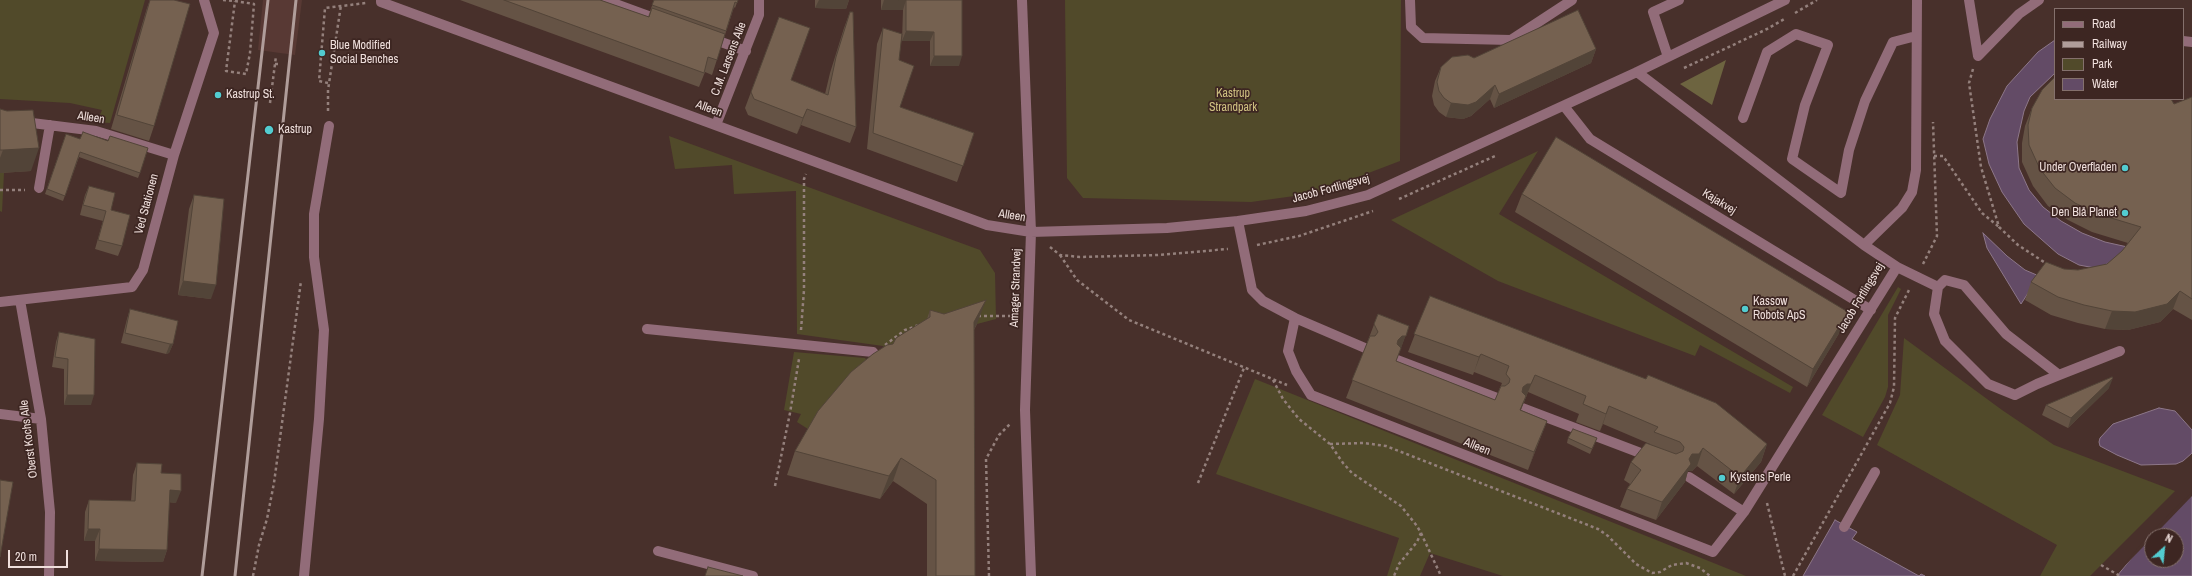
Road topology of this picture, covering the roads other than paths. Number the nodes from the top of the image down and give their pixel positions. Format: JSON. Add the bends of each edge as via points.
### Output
{"nodes":[{"id":1,"x":204,"y":0,"type":"edge"},
{"id":2,"x":584,"y":0,"type":"edge"},
{"id":3,"x":759,"y":0,"type":"edge"},
{"id":4,"x":1022,"y":0,"type":"edge"},
{"id":5,"x":1410,"y":0,"type":"edge"},
{"id":6,"x":1572,"y":0,"type":"edge"},
{"id":7,"x":1679,"y":0,"type":"edge"},
{"id":8,"x":1785,"y":0,"type":"edge"},
{"id":9,"x":1917,"y":0,"type":"edge"},
{"id":10,"x":1969,"y":0,"type":"edge"},
{"id":11,"x":2039,"y":0,"type":"edge"},
{"id":12,"x":381,"y":1,"type":"edge"},
{"id":13,"x":672,"y":24,"type":"edge"},
{"id":14,"x":702,"y":35,"type":"edge"},
{"id":15,"x":1916,"y":36,"type":"junction"},
{"id":16,"x":746,"y":51,"type":"junction"},
{"id":17,"x":1668,"y":57,"type":"junction"},
{"id":18,"x":1637,"y":72,"type":"junction"},
{"id":19,"x":1564,"y":106,"type":"junction"},
{"id":20,"x":1743,"y":118,"type":"dead end"},
{"id":21,"x":0,"y":119,"type":"edge"},
{"id":22,"x":50,"y":125,"type":"junction"},
{"id":23,"x":716,"y":125,"type":"junction"},
{"id":24,"x":329,"y":126,"type":"road end"},
{"id":25,"x":174,"y":155,"type":"junction"},
{"id":26,"x":40,"y":188,"type":"road end"},
{"id":27,"x":1238,"y":221,"type":"junction"},
{"id":28,"x":1030,"y":232,"type":"junction"},
{"id":29,"x":1864,"y":245,"type":"junction"},
{"id":30,"x":1897,"y":267,"type":"junction"},
{"id":31,"x":1938,"y":287,"type":"junction"},
{"id":32,"x":20,"y":300,"type":"junction"},
{"id":33,"x":0,"y":302,"type":"edge"},
{"id":34,"x":1870,"y":310,"type":"junction"},
{"id":35,"x":1295,"y":318,"type":"junction"},
{"id":36,"x":647,"y":329,"type":"dead end"},
{"id":37,"x":1365,"y":348,"type":"edge"},
{"id":38,"x":2120,"y":351,"type":"dead end"},
{"id":39,"x":1397,"y":360,"type":"edge"},
{"id":40,"x":881,"y":362,"type":"edge"},
{"id":41,"x":2059,"y":375,"type":"junction"},
{"id":42,"x":1497,"y":398,"type":"edge"},
{"id":43,"x":1522,"y":408,"type":"edge"},
{"id":44,"x":0,"y":414,"type":"edge"},
{"id":45,"x":41,"y":419,"type":"junction"},
{"id":46,"x":1661,"y":461,"type":"edge"},
{"id":47,"x":1875,"y":472,"type":"dead end"},
{"id":48,"x":1688,"y":477,"type":"edge"},
{"id":49,"x":1744,"y":512,"type":"junction"},
{"id":50,"x":1844,"y":527,"type":"dead end"},
{"id":51,"x":658,"y":551,"type":"dead end"},
{"id":52,"x":1713,"y":552,"type":"joint"},
{"id":53,"x":49,"y":576,"type":"edge"},
{"id":54,"x":304,"y":576,"type":"edge"},
{"id":55,"x":753,"y":576,"type":"edge"},
{"id":56,"x":1031,"y":576,"type":"edge"}],
"edges":[{"from":1,"to":25,"type":"street","name":"Ved Stationen","via":[[214,33]]},
{"from":2,"to":13,"type":"street","via":[[600,6],[613,3]]},
{"from":3,"to":16,"type":"street","name":"C.M. Larsens Alle","via":[[759,15]]},
{"from":4,"to":28,"type":"street","name":"Amager Strandvej"},
{"from":5,"to":6,"type":"street","via":[[1410,27],[1423,38],[1511,40]]},
{"from":7,"to":17,"type":"street","via":[[1653,12]]},
{"from":8,"to":17,"type":"street","name":"Jacob Fortlingsvej"},
{"from":9,"to":15,"type":"street"},
{"from":10,"to":11,"type":"street","via":[[1978,56],[2019,14]]},
{"from":12,"to":23,"type":"street","name":"Alleen"},
{"from":14,"to":16,"type":"street"},
{"from":15,"to":20,"type":"street","via":[[1893,42],[1863,108],[1849,150],[1841,193],[1792,159],[1805,105],[1828,45],[1796,34],[1767,52]]},
{"from":15,"to":29,"type":"street","via":[[1916,170],[1912,192],[1902,208]]},
{"from":16,"to":23,"type":"street","name":"C.M. Larsens Alle"},
{"from":17,"to":18,"type":"street","name":"Jacob Fortlingsvej"},
{"from":18,"to":19,"type":"street","name":"Jacob Fortlingsvej"},
{"from":18,"to":29,"type":"street","name":"Jacob Fortlingsvej"},
{"from":19,"to":27,"type":"street","name":"Jacob Fortlingsvej","via":[[1368,195],[1306,211]]},
{"from":19,"to":34,"type":"street","name":"Kajakvej","via":[[1590,139]]},
{"from":21,"to":22,"type":"street","name":"Alleen"},
{"from":22,"to":25,"type":"street","name":"Alleen","via":[[96,131]]},
{"from":22,"to":26,"type":"street"},
{"from":23,"to":28,"type":"street","name":"Alleen","via":[[988,225]]},
{"from":24,"to":54,"type":"street","via":[[314,214],[314,257],[324,330],[319,419]]},
{"from":25,"to":32,"type":"street","name":"Ved Stationen","via":[[143,270],[132,287]]},
{"from":27,"to":28,"type":"street","name":"Jacob Fortlingsvej","via":[[1167,228]]},
{"from":27,"to":35,"type":"street","via":[[1252,290],[1263,301]]},
{"from":28,"to":56,"type":"street","name":"Amager Strandvej","via":[[1025,410]]},
{"from":29,"to":30,"type":"street","name":"Jacob Fortlingsvej"},
{"from":30,"to":31,"type":"street"},
{"from":30,"to":34,"type":"street","name":"Jacob Fortlingsvej"},
{"from":31,"to":41,"type":"street","via":[[1945,280],[1964,285],[2006,334]]},
{"from":31,"to":41,"type":"street","via":[[1934,314],[1945,341],[1988,384],[2015,395]]},
{"from":32,"to":33,"type":"street","name":"Ved Stationen"},
{"from":32,"to":45,"type":"street","name":"Oberst Kochs Alle"},
{"from":34,"to":49,"type":"street","name":"Jacob Fortlingsvej"},
{"from":35,"to":37,"type":"street"},
{"from":35,"to":52,"type":"street","name":"Alleen","via":[[1288,351],[1296,371],[1311,395]]},
{"from":36,"to":40,"type":"street","via":[[873,352]]},
{"from":38,"to":41,"type":"street"},
{"from":39,"to":42,"type":"street"},
{"from":43,"to":46,"type":"street"},
{"from":44,"to":45,"type":"street"},
{"from":45,"to":53,"type":"street","name":"Oberst Kochs Alle","via":[[50,512]]},
{"from":47,"to":50,"type":"street"},
{"from":48,"to":49,"type":"street"},
{"from":49,"to":52,"type":"street","name":"Jacob Fortlingsvej"},
{"from":51,"to":55,"type":"street"}]}
